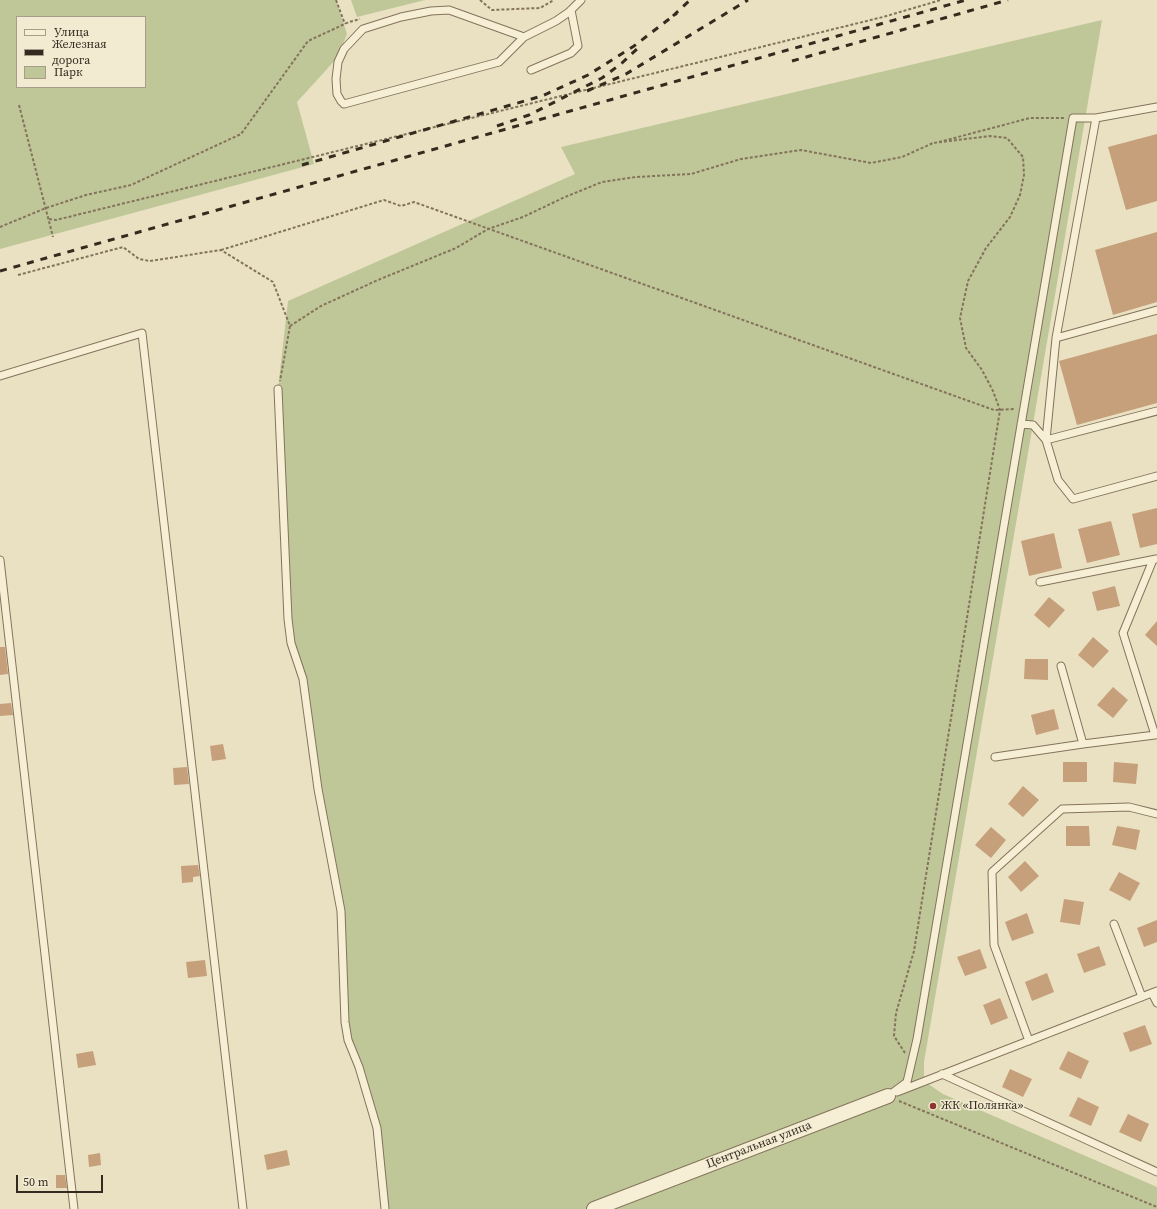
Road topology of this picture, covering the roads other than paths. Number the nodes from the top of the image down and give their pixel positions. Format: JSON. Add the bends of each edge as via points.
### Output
{"nodes":[{"id":1,"x":581,"y":0,"type":"edge"},
{"id":2,"x":571,"y":10,"type":"junction"},
{"id":3,"x":524,"y":37,"type":"junction"},
{"id":4,"x":532,"y":70,"type":"dead end"},
{"id":5,"x":1157,"y":107,"type":"edge"},
{"id":6,"x":1096,"y":118,"type":"junction"},
{"id":7,"x":1157,"y":310,"type":"edge"},
{"id":8,"x":1056,"y":338,"type":"junction"},
{"id":9,"x":0,"y":376,"type":"edge"},
{"id":10,"x":278,"y":389,"type":"road end"},
{"id":11,"x":1157,"y":411,"type":"edge"},
{"id":12,"x":1021,"y":424,"type":"junction"},
{"id":13,"x":1046,"y":440,"type":"junction"},
{"id":14,"x":1157,"y":476,"type":"edge"},
{"id":15,"x":1155,"y":559,"type":"edge"},
{"id":16,"x":0,"y":560,"type":"edge"},
{"id":17,"x":1040,"y":582,"type":"dead end"},
{"id":18,"x":1061,"y":666,"type":"dead end"},
{"id":19,"x":1156,"y":734,"type":"edge"},
{"id":20,"x":1082,"y":744,"type":"junction"},
{"id":21,"x":995,"y":757,"type":"dead end"},
{"id":22,"x":1157,"y":814,"type":"edge"},
{"id":23,"x":1114,"y":924,"type":"dead end"},
{"id":24,"x":1155,"y":992,"type":"edge"},
{"id":25,"x":1142,"y":997,"type":"junction"},
{"id":26,"x":1157,"y":1004,"type":"edge"},
{"id":27,"x":1029,"y":1040,"type":"junction"},
{"id":28,"x":942,"y":1074,"type":"junction"},
{"id":29,"x":888,"y":1096,"type":"junction"},
{"id":30,"x":1157,"y":1172,"type":"edge"},
{"id":31,"x":74,"y":1209,"type":"edge"},
{"id":32,"x":243,"y":1209,"type":"edge"},
{"id":33,"x":385,"y":1209,"type":"edge"},
{"id":34,"x":594,"y":1209,"type":"edge"}],
"edges":[{"from":1,"to":2,"type":"lane"},
{"from":2,"to":3,"type":"lane","via":[[556,21]]},
{"from":2,"to":4,"type":"lane","via":[[578,46],[571,53]]},
{"from":3,"to":3,"type":"lane","via":[[449,10],[401,17],[363,29],[344,49],[338,62],[337,94],[344,104],[499,62]]},
{"from":5,"to":6,"type":"lane"},
{"from":6,"to":8,"type":"lane"},
{"from":6,"to":12,"type":"lane","via":[[1073,118]]},
{"from":7,"to":8,"type":"lane"},
{"from":8,"to":13,"type":"lane"},
{"from":9,"to":32,"type":"lane","via":[[142,333]]},
{"from":10,"to":33,"type":"lane","via":[[291,643],[302,679],[318,789],[341,911],[344,1022],[377,1128]]},
{"from":11,"to":13,"type":"lane"},
{"from":12,"to":13,"type":"lane","via":[[1033,425]]},
{"from":12,"to":29,"type":"lane","via":[[912,1064],[907,1082]]},
{"from":13,"to":14,"type":"lane","via":[[1058,480],[1073,499]]},
{"from":15,"to":17,"type":"lane"},
{"from":15,"to":19,"type":"lane","via":[[1123,633]]},
{"from":16,"to":31,"type":"lane"},
{"from":18,"to":20,"type":"lane"},
{"from":19,"to":20,"type":"lane"},
{"from":20,"to":21,"type":"lane"},
{"from":22,"to":27,"type":"lane","via":[[1129,807],[1062,809],[992,872],[994,945]]},
{"from":23,"to":25,"type":"lane"},
{"from":24,"to":25,"type":"lane","name":"Центральная улица"},
{"from":24,"to":26,"type":"lane"},
{"from":25,"to":27,"type":"lane","name":"Центральная улица"},
{"from":27,"to":28,"type":"lane","name":"Центральная улица"},
{"from":28,"to":29,"type":"lane","name":"Центральная улица"},
{"from":28,"to":30,"type":"lane"},
{"from":29,"to":34,"type":"street","name":"Центральная улица"}]}
